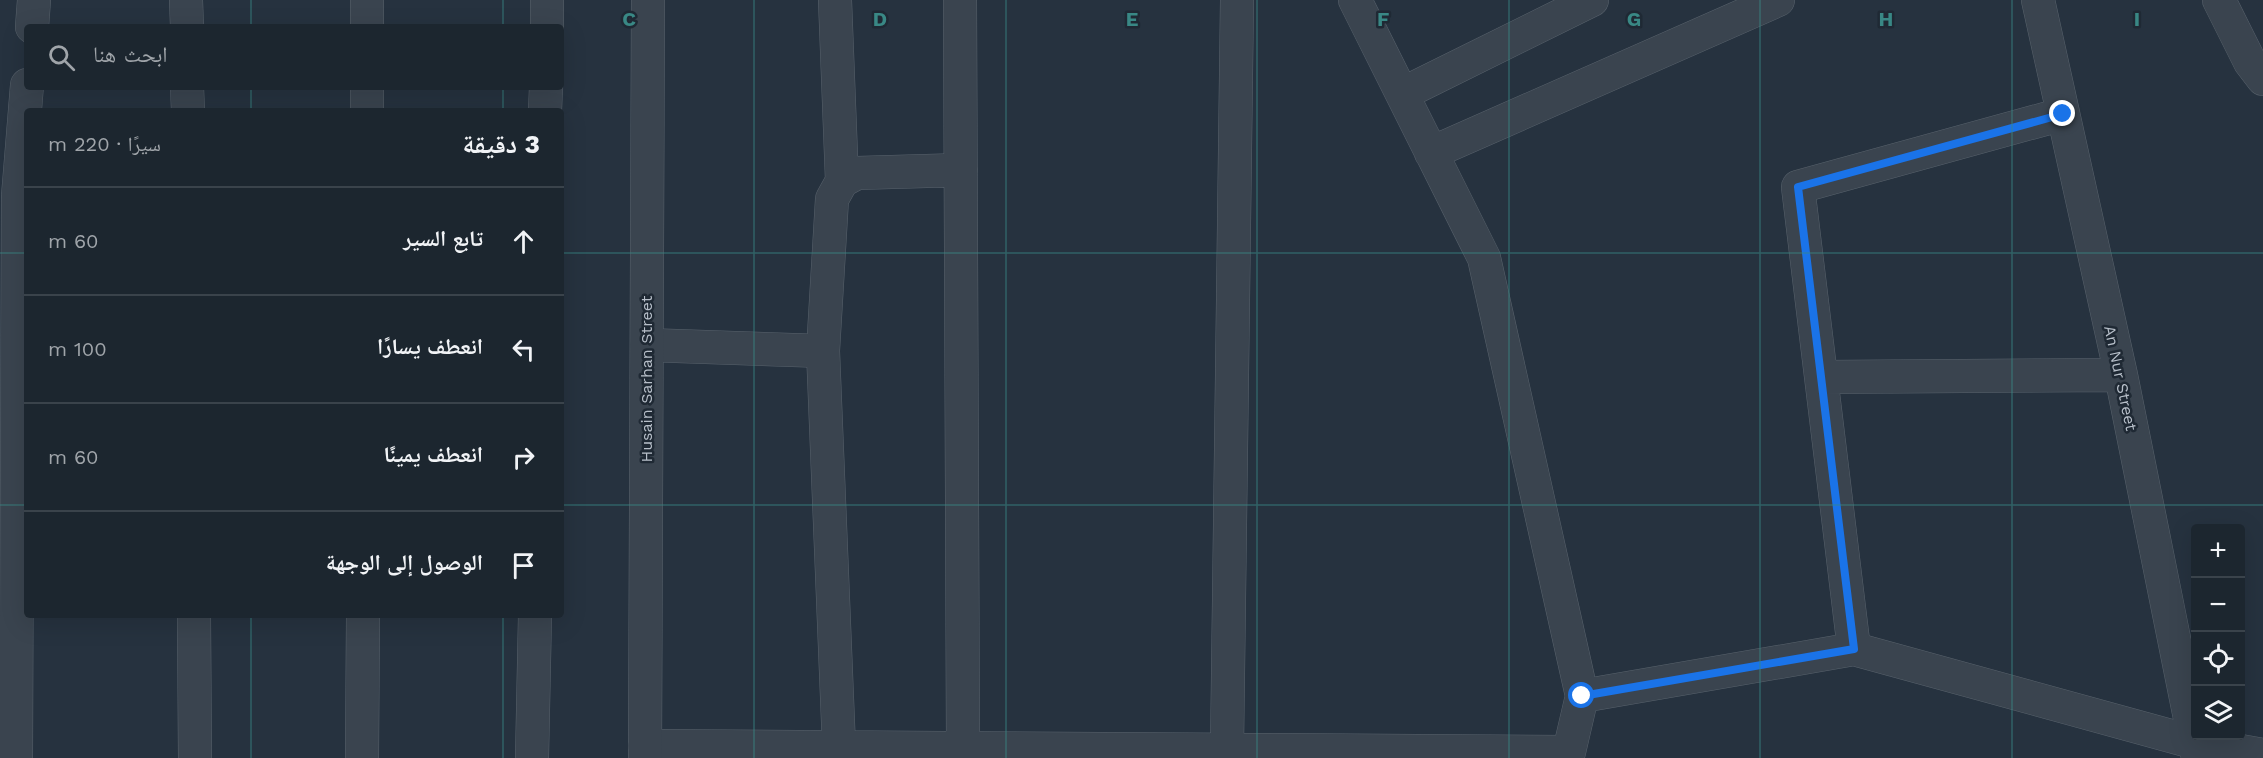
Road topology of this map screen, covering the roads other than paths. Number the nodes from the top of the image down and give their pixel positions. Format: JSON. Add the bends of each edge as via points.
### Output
{"nodes":[{"id":1,"x":34,"y":0,"type":"edge"},
{"id":2,"x":186,"y":0,"type":"edge"},
{"id":3,"x":367,"y":0,"type":"edge"},
{"id":4,"x":548,"y":0,"type":"edge"},
{"id":5,"x":648,"y":0,"type":"edge"},
{"id":6,"x":834,"y":0,"type":"edge"},
{"id":7,"x":960,"y":0,"type":"edge"},
{"id":8,"x":1237,"y":0,"type":"edge"},
{"id":9,"x":1355,"y":0,"type":"edge"},
{"id":10,"x":1592,"y":0,"type":"edge"},
{"id":11,"x":1778,"y":0,"type":"edge"},
{"id":12,"x":2038,"y":0,"type":"edge"},
{"id":13,"x":2219,"y":0,"type":"edge"},
{"id":14,"x":32,"y":24,"type":"edge"},
{"id":15,"x":187,"y":24,"type":"edge"},
{"id":16,"x":367,"y":24,"type":"edge"},
{"id":17,"x":547,"y":24,"type":"edge"},
{"id":18,"x":2259,"y":63,"type":"edge"},
{"id":19,"x":26,"y":90,"type":"edge"},
{"id":20,"x":187,"y":90,"type":"edge"},
{"id":21,"x":367,"y":90,"type":"edge"},
{"id":22,"x":546,"y":90,"type":"edge"},
{"id":23,"x":1402,"y":94,"type":"junction"},
{"id":24,"x":188,"y":108,"type":"edge"},
{"id":25,"x":367,"y":108,"type":"edge"},
{"id":26,"x":545,"y":108,"type":"edge"},
{"id":27,"x":2063,"y":114,"type":"junction"},
{"id":28,"x":1431,"y":153,"type":"junction"},
{"id":29,"x":961,"y":170,"type":"junction"},
{"id":30,"x":842,"y":181,"type":"junction"},
{"id":31,"x":9,"y":196,"type":"edge"},
{"id":32,"x":646,"y":345,"type":"junction"},
{"id":33,"x":823,"y":351,"type":"junction"},
{"id":34,"x":2121,"y":375,"type":"junction"},
{"id":35,"x":1821,"y":377,"type":"junction"},
{"id":36,"x":194,"y":618,"type":"edge"},
{"id":37,"x":363,"y":618,"type":"edge"},
{"id":38,"x":535,"y":618,"type":"edge"},
{"id":39,"x":1854,"y":649,"type":"junction"},
{"id":40,"x":1582,"y":696,"type":"junction"},
{"id":41,"x":839,"y":747,"type":"junction"},
{"id":42,"x":963,"y":747,"type":"junction"},
{"id":43,"x":1227,"y":749,"type":"junction"},
{"id":44,"x":2197,"y":751,"type":"edge"},
{"id":45,"x":645,"y":752,"type":"edge"},
{"id":46,"x":1569,"y":755,"type":"edge"},
{"id":47,"x":2263,"y":755,"type":"edge"},
{"id":48,"x":16,"y":758,"type":"edge"},
{"id":49,"x":195,"y":758,"type":"edge"},
{"id":50,"x":362,"y":758,"type":"edge"},
{"id":51,"x":532,"y":758,"type":"edge"}],
"edges":[{"from":1,"to":14,"type":"street"},
{"from":2,"to":15,"type":"street"},
{"from":3,"to":16,"type":"street"},
{"from":4,"to":17,"type":"street"},
{"from":5,"to":32,"type":"street","name":"Husain Sarhan Street"},
{"from":6,"to":30,"type":"street"},
{"from":7,"to":29,"type":"street"},
{"from":8,"to":43,"type":"street"},
{"from":9,"to":23,"type":"street"},
{"from":10,"to":23,"type":"street"},
{"from":11,"to":28,"type":"street"},
{"from":12,"to":27,"type":"street","name":"An Nur Street"},
{"from":13,"to":18,"type":"street"},
{"from":19,"to":31,"type":"street"},
{"from":20,"to":24,"type":"street"},
{"from":21,"to":25,"type":"street"},
{"from":22,"to":26,"type":"street"},
{"from":23,"to":28,"type":"street"},
{"from":27,"to":34,"type":"street","name":"An Nur Street"},
{"from":27,"to":35,"type":"street","via":[[1798,187]]},
{"from":28,"to":40,"type":"street","via":[[1484,258]]},
{"from":29,"to":30,"type":"street","via":[[857,172]]},
{"from":29,"to":42,"type":"street"},
{"from":30,"to":33,"type":"street","via":[[832,199]]},
{"from":31,"to":48,"type":"street"},
{"from":32,"to":33,"type":"street"},
{"from":32,"to":45,"type":"street","name":"Husain Sarhan Street"},
{"from":33,"to":41,"type":"street"},
{"from":34,"to":35,"type":"street"},
{"from":34,"to":44,"type":"street","name":"An Nur Street"},
{"from":35,"to":39,"type":"street"},
{"from":36,"to":49,"type":"street"},
{"from":37,"to":50,"type":"street"},
{"from":38,"to":51,"type":"street"},
{"from":39,"to":40,"type":"street"},
{"from":39,"to":44,"type":"street"},
{"from":40,"to":46,"type":"street"},
{"from":41,"to":42,"type":"street"},
{"from":41,"to":45,"type":"street"},
{"from":42,"to":43,"type":"street"},
{"from":43,"to":46,"type":"street"},
{"from":44,"to":47,"type":"street"}]}
